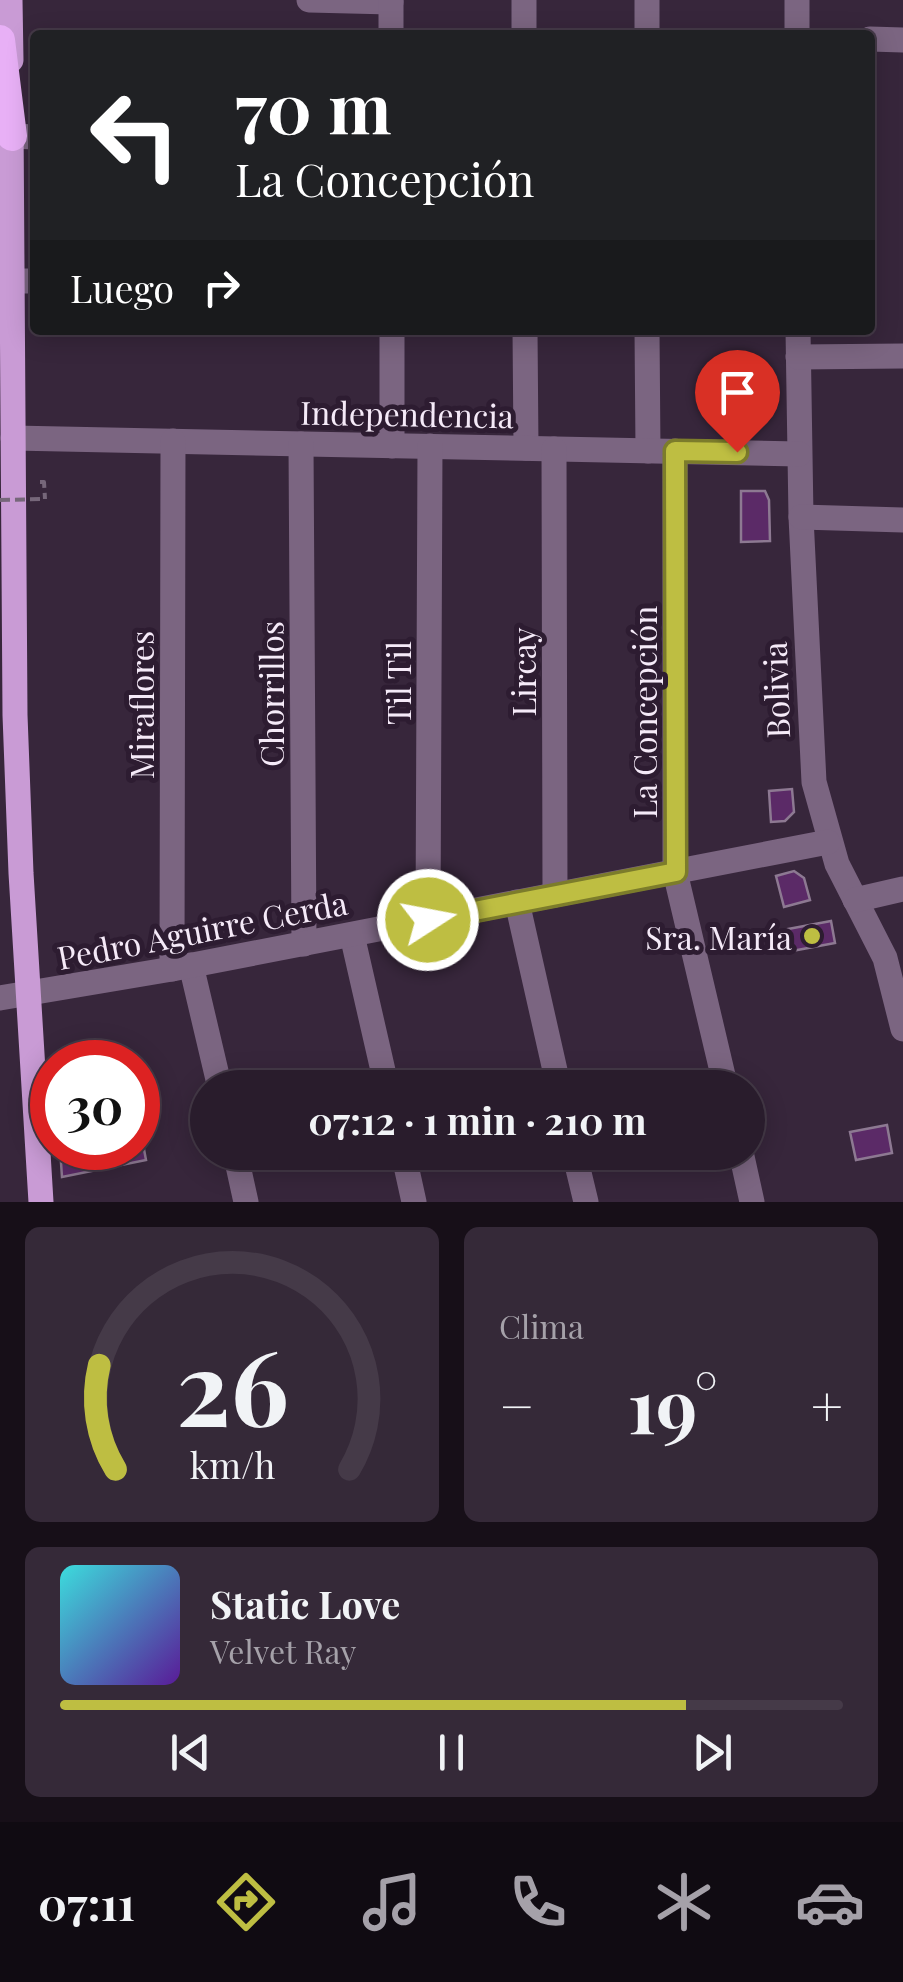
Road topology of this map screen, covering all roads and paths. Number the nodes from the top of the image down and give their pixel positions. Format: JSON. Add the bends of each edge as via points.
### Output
{"nodes":[{"id":1,"x":10,"y":0,"type":"edge"},
{"id":2,"x":308,"y":0,"type":"edge"},
{"id":3,"x":524,"y":0,"type":"edge"},
{"id":4,"x":646,"y":0,"type":"edge"},
{"id":5,"x":798,"y":0,"type":"edge"},
{"id":6,"x":391,"y":1,"type":"edge"},
{"id":7,"x":391,"y":30,"type":"edge"},
{"id":8,"x":524,"y":30,"type":"edge"},
{"id":9,"x":647,"y":30,"type":"edge"},
{"id":10,"x":798,"y":30,"type":"edge"},
{"id":11,"x":875,"y":39,"type":"edge"},
{"id":12,"x":0,"y":40,"type":"edge"},
{"id":13,"x":903,"y":40,"type":"edge"},
{"id":14,"x":23,"y":136,"type":"edge"},
{"id":15,"x":24,"y":281,"type":"edge"},
{"id":16,"x":392,"y":335,"type":"edge"},
{"id":17,"x":525,"y":335,"type":"edge"},
{"id":18,"x":647,"y":335,"type":"edge"},
{"id":19,"x":798,"y":335,"type":"edge"},
{"id":20,"x":903,"y":356,"type":"edge"},
{"id":21,"x":798,"y":358,"type":"junction"},
{"id":22,"x":13,"y":438,"type":"junction"},
{"id":23,"x":173,"y":441,"type":"junction"},
{"id":24,"x":301,"y":444,"type":"junction"},
{"id":25,"x":392,"y":446,"type":"junction"},
{"id":26,"x":430,"y":446,"type":"junction"},
{"id":27,"x":526,"y":448,"type":"junction"},
{"id":28,"x":554,"y":449,"type":"junction"},
{"id":29,"x":648,"y":451,"type":"junction"},
{"id":30,"x":675,"y":451,"type":"junction"},
{"id":31,"x":800,"y":454,"type":"junction"},
{"id":32,"x":30,"y":482,"type":"dead end"},
{"id":33,"x":0,"y":500,"type":"edge"},
{"id":34,"x":800,"y":517,"type":"junction"},
{"id":35,"x":903,"y":520,"type":"edge"},
{"id":36,"x":828,"y":842,"type":"junction"},
{"id":37,"x":676,"y":872,"type":"junction"},
{"id":38,"x":903,"y":889,"type":"edge"},
{"id":39,"x":555,"y":895,"type":"junction"},
{"id":40,"x":855,"y":900,"type":"junction"},
{"id":41,"x":517,"y":902,"type":"junction"},
{"id":42,"x":428,"y":920,"type":"junction"},
{"id":43,"x":352,"y":934,"type":"junction"},
{"id":44,"x":304,"y":944,"type":"junction"},
{"id":45,"x":182,"y":967,"type":"junction"},
{"id":46,"x":12,"y":996,"type":"edge"},
{"id":47,"x":903,"y":1028,"type":"edge"},
{"id":48,"x":214,"y":1070,"type":"edge"},
{"id":49,"x":384,"y":1070,"type":"edge"},
{"id":50,"x":556,"y":1070,"type":"edge"},
{"id":51,"x":722,"y":1070,"type":"edge"},
{"id":52,"x":239,"y":1170,"type":"edge"},
{"id":53,"x":407,"y":1170,"type":"edge"},
{"id":54,"x":578,"y":1170,"type":"edge"},
{"id":55,"x":745,"y":1170,"type":"edge"},
{"id":56,"x":42,"y":1202,"type":"edge"},
{"id":57,"x":246,"y":1202,"type":"edge"},
{"id":58,"x":414,"y":1202,"type":"edge"},
{"id":59,"x":586,"y":1202,"type":"edge"},
{"id":60,"x":752,"y":1202,"type":"edge"}],
"edges":[{"from":1,"to":14,"type":"main road"},
{"from":2,"to":6,"type":"street"},
{"from":3,"to":8,"type":"street"},
{"from":4,"to":9,"type":"street"},
{"from":5,"to":10,"type":"street"},
{"from":6,"to":7,"type":"street"},
{"from":11,"to":13,"type":"street"},
{"from":12,"to":14,"type":"highway"},
{"from":14,"to":15,"type":"main road"},
{"from":15,"to":22,"type":"main road"},
{"from":16,"to":25,"type":"street"},
{"from":17,"to":27,"type":"street"},
{"from":18,"to":29,"type":"street"},
{"from":19,"to":21,"type":"street","name":"Bolivia"},
{"from":20,"to":21,"type":"street"},
{"from":21,"to":31,"type":"street","name":"Bolivia"},
{"from":22,"to":23,"type":"street","name":"Independencia"},
{"from":22,"to":46,"type":"main road"},
{"from":23,"to":24,"type":"street","name":"Independencia"},
{"from":23,"to":45,"type":"street","name":"Miraflores"},
{"from":24,"to":25,"type":"street","name":"Independencia"},
{"from":24,"to":44,"type":"street","name":"Chorrillos"},
{"from":25,"to":26,"type":"street","name":"Independencia"},
{"from":26,"to":27,"type":"street","name":"Independencia"},
{"from":26,"to":42,"type":"street","name":"Til Til"},
{"from":27,"to":28,"type":"street","name":"Independencia"},
{"from":28,"to":29,"type":"street","name":"Independencia"},
{"from":28,"to":39,"type":"street","name":"Lircay"},
{"from":29,"to":30,"type":"street","name":"Independencia"},
{"from":30,"to":31,"type":"street","name":"Independencia"},
{"from":30,"to":37,"type":"street","name":"La Concepción"},
{"from":31,"to":34,"type":"street","name":"Bolivia"},
{"from":32,"to":33,"type":"path","bridge":true,"via":[[44,482],[45,499]]},
{"from":34,"to":35,"type":"street"},
{"from":34,"to":36,"type":"street","name":"Bolivia","via":[[810,752]]},
{"from":36,"to":37,"type":"street","name":"Pedro Aguirre Cerda"},
{"from":36,"to":40,"type":"street","name":"Bolivia"},
{"from":37,"to":39,"type":"street","name":"Pedro Aguirre Cerda"},
{"from":37,"to":51,"type":"street","name":"La Concepción"},
{"from":38,"to":40,"type":"street"},
{"from":39,"to":41,"type":"street","name":"Pedro Aguirre Cerda"},
{"from":40,"to":47,"type":"street","name":"Bolivia","via":[[885,958]]},
{"from":41,"to":42,"type":"street","name":"Pedro Aguirre Cerda"},
{"from":41,"to":50,"type":"street"},
{"from":42,"to":43,"type":"street","name":"Pedro Aguirre Cerda"},
{"from":43,"to":44,"type":"street","name":"Pedro Aguirre Cerda"},
{"from":43,"to":49,"type":"street"},
{"from":44,"to":45,"type":"street","name":"Pedro Aguirre Cerda"},
{"from":45,"to":46,"type":"street","name":"Pedro Aguirre Cerda"},
{"from":45,"to":48,"type":"street","name":"Miraflores"},
{"from":46,"to":56,"type":"main road"},
{"from":52,"to":57,"type":"street"},
{"from":53,"to":58,"type":"street"},
{"from":54,"to":59,"type":"street"},
{"from":55,"to":60,"type":"street"}]}
